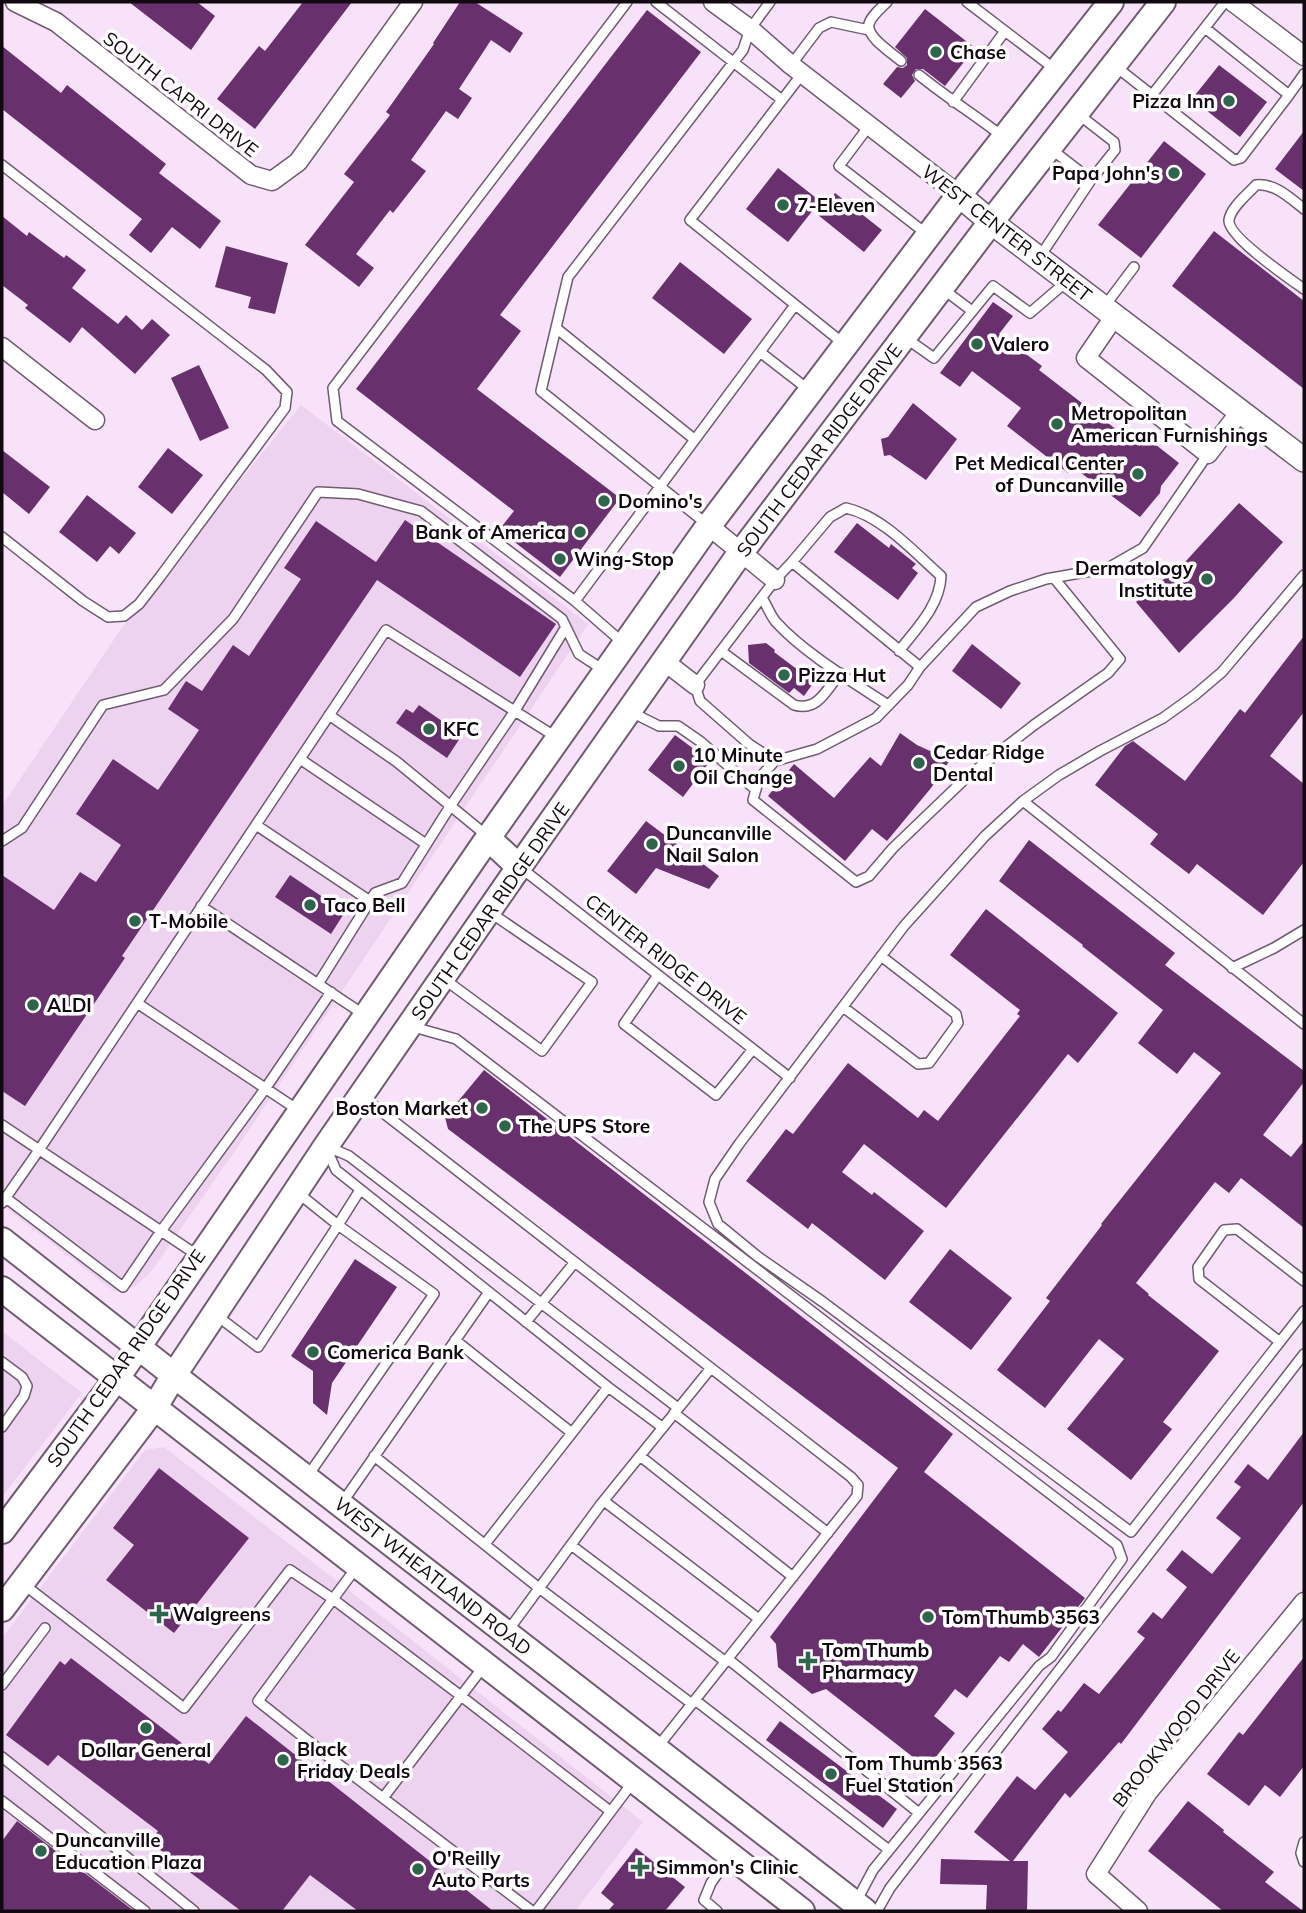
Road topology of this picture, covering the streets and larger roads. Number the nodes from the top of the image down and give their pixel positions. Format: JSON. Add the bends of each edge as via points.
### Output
{"nodes":[{"id":1,"x":15,"y":2,"type":"edge"},
{"id":2,"x":413,"y":2,"type":"edge"},
{"id":3,"x":713,"y":2,"type":"edge"},
{"id":4,"x":1163,"y":2,"type":"edge"},
{"id":5,"x":1233,"y":2,"type":"edge"},
{"id":6,"x":1107,"y":3,"type":"edge"},
{"id":7,"x":1304,"y":56,"type":"edge"},
{"id":8,"x":959,"y":195,"type":"junction"},
{"id":9,"x":991,"y":222,"type":"junction"},
{"id":10,"x":1109,"y":312,"type":"junction"},
{"id":11,"x":2,"y":346,"type":"edge"},
{"id":12,"x":1239,"y":412,"type":"junction"},
{"id":13,"x":95,"y":420,"type":"dead end"},
{"id":14,"x":1304,"y":460,"type":"edge"},
{"id":15,"x":709,"y":526,"type":"junction"},
{"id":16,"x":742,"y":552,"type":"junction"},
{"id":17,"x":775,"y":580,"type":"road end"},
{"id":18,"x":664,"y":661,"type":"junction"},
{"id":19,"x":695,"y":685,"type":"road end"},
{"id":20,"x":488,"y":838,"type":"junction"},
{"id":21,"x":519,"y":867,"type":"junction"},
{"id":22,"x":299,"y":1111,"type":"junction"},
{"id":23,"x":326,"y":1146,"type":"junction"},
{"id":24,"x":2,"y":1240,"type":"edge"},
{"id":25,"x":2,"y":1289,"type":"edge"},
{"id":26,"x":138,"y":1345,"type":"junction"},
{"id":27,"x":174,"y":1375,"type":"junction"},
{"id":28,"x":117,"y":1378,"type":"junction"},
{"id":29,"x":155,"y":1407,"type":"junction"},
{"id":30,"x":2,"y":1530,"type":"edge"},
{"id":31,"x":1304,"y":1602,"type":"edge"},
{"id":32,"x":2,"y":1609,"type":"edge"},
{"id":33,"x":506,"y":1633,"type":"junction"},
{"id":34,"x":484,"y":1665,"type":"junction"},
{"id":35,"x":861,"y":1909,"type":"edge"},
{"id":36,"x":802,"y":1911,"type":"edge"},
{"id":37,"x":1138,"y":1911,"type":"edge"}],
"edges":[{"from":1,"to":2,"type":"street","name":"SOUTH CAPRI DRIVE","via":[[56,22],[251,175],[272,181],[298,162]]},
{"from":3,"to":8,"type":"street","name":"WEST CENTER STREET"},
{"from":4,"to":9,"type":"main road","name":"SOUTH CEDAR RIDGE DRIVE"},
{"from":5,"to":7,"type":"street"},
{"from":6,"to":8,"type":"main road","name":"SOUTH CEDAR RIDGE DRIVE"},
{"from":8,"to":9,"type":"street","name":"WEST CENTER STREET"},
{"from":8,"to":15,"type":"main road","name":"SOUTH CEDAR RIDGE DRIVE"},
{"from":9,"to":10,"type":"street","name":"WEST CENTER STREET"},
{"from":9,"to":16,"type":"main road","name":"SOUTH CEDAR RIDGE DRIVE"},
{"from":10,"to":12,"type":"street","name":"WEST CENTER STREET"},
{"from":10,"to":12,"type":"street","via":[[1086,358],[1208,454]]},
{"from":11,"to":13,"type":"street"},
{"from":12,"to":14,"type":"street","name":"WEST CENTER STREET"},
{"from":15,"to":16,"type":"street"},
{"from":15,"to":20,"type":"main road","name":"SOUTH CEDAR RIDGE DRIVE"},
{"from":16,"to":17,"type":"street"},
{"from":16,"to":18,"type":"main road","name":"SOUTH CEDAR RIDGE DRIVE"},
{"from":18,"to":19,"type":"street"},
{"from":18,"to":21,"type":"main road","name":"SOUTH CEDAR RIDGE DRIVE"},
{"from":20,"to":21,"type":"main road"},
{"from":20,"to":22,"type":"main road","name":"SOUTH CEDAR RIDGE DRIVE"},
{"from":21,"to":23,"type":"main road","name":"SOUTH CEDAR RIDGE DRIVE"},
{"from":22,"to":23,"type":"main road"},
{"from":22,"to":26,"type":"main road","name":"SOUTH CEDAR RIDGE DRIVE"},
{"from":23,"to":27,"type":"main road","name":"SOUTH CEDAR RIDGE DRIVE"},
{"from":24,"to":26,"type":"main road","name":"WEST WHEATLAND ROAD"},
{"from":25,"to":28,"type":"main road","name":"WEST WHEATLAND ROAD"},
{"from":26,"to":27,"type":"main road","name":"WEST WHEATLAND ROAD"},
{"from":26,"to":28,"type":"main road","name":"SOUTH CEDAR RIDGE DRIVE"},
{"from":27,"to":29,"type":"main road","name":"SOUTH CEDAR RIDGE DRIVE"},
{"from":27,"to":33,"type":"main road","name":"WEST WHEATLAND ROAD"},
{"from":28,"to":29,"type":"main road","name":"WEST WHEATLAND ROAD"},
{"from":28,"to":30,"type":"main road","name":"SOUTH CEDAR RIDGE DRIVE"},
{"from":29,"to":32,"type":"main road","name":"SOUTH CEDAR RIDGE DRIVE"},
{"from":29,"to":34,"type":"main road","name":"WEST WHEATLAND ROAD"},
{"from":31,"to":37,"type":"street","name":"BROOKWOOD DRIVE","via":[[1148,1792],[1096,1874]]},
{"from":33,"to":34,"type":"main road"},
{"from":33,"to":35,"type":"main road","name":"WEST WHEATLAND ROAD"},
{"from":34,"to":36,"type":"main road","name":"WEST WHEATLAND ROAD"}]}
